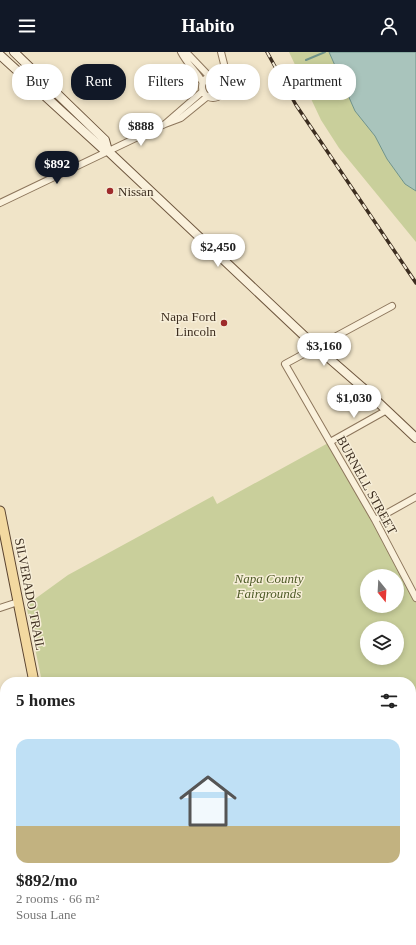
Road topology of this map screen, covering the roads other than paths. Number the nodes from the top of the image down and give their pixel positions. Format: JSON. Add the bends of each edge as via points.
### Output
{"nodes":[{"id":1,"x":14,"y":52,"type":"edge"},
{"id":2,"x":182,"y":52,"type":"edge"},
{"id":3,"x":186,"y":52,"type":"edge"},
{"id":4,"x":221,"y":52,"type":"edge"},
{"id":5,"x":0,"y":55,"type":"edge"},
{"id":6,"x":224,"y":64,"type":"edge"},
{"id":7,"x":206,"y":73,"type":"edge"},
{"id":8,"x":206,"y":80,"type":"edge"},
{"id":9,"x":203,"y":83,"type":"junction"},
{"id":10,"x":203,"y":91,"type":"junction"},
{"id":11,"x":206,"y":94,"type":"edge"},
{"id":12,"x":206,"y":98,"type":"edge"},
{"id":13,"x":165,"y":124,"type":"junction"},
{"id":14,"x":108,"y":151,"type":"junction"},
{"id":15,"x":0,"y":202,"type":"edge"},
{"id":16,"x":392,"y":306,"type":"dead end"},
{"id":17,"x":316,"y":347,"type":"junction"},
{"id":18,"x":387,"y":410,"type":"junction"},
{"id":19,"x":416,"y":438,"type":"edge"},
{"id":20,"x":330,"y":442,"type":"junction"},
{"id":21,"x":416,"y":498,"type":"edge"},
{"id":22,"x":0,"y":511,"type":"edge"},
{"id":23,"x":375,"y":520,"type":"junction"},
{"id":24,"x":416,"y":598,"type":"edge"},
{"id":25,"x":18,"y":602,"type":"junction"},
{"id":26,"x":0,"y":608,"type":"edge"},
{"id":27,"x":33,"y":677,"type":"edge"}],
"edges":[{"from":1,"to":14,"type":"main road","via":[[105,140]]},
{"from":2,"to":9,"type":"street"},
{"from":3,"to":7,"type":"street"},
{"from":4,"to":6,"type":"street"},
{"from":5,"to":14,"type":"main road"},
{"from":8,"to":9,"type":"street"},
{"from":9,"to":10,"type":"street"},
{"from":10,"to":11,"type":"street"},
{"from":10,"to":13,"type":"street"},
{"from":12,"to":13,"type":"street","via":[[181,118]]},
{"from":13,"to":14,"type":"street"},
{"from":14,"to":15,"type":"street"},
{"from":14,"to":17,"type":"main road"},
{"from":16,"to":17,"type":"street"},
{"from":17,"to":18,"type":"main road"},
{"from":17,"to":20,"type":"street","name":"BURNELL STREET","via":[[285,364]]},
{"from":18,"to":19,"type":"main road"},
{"from":18,"to":20,"type":"street"},
{"from":20,"to":23,"type":"street","name":"BURNELL STREET"},
{"from":21,"to":23,"type":"street"},
{"from":22,"to":25,"type":"main road","name":"SILVERADO TRAIL"},
{"from":23,"to":24,"type":"street","name":"BURNELL STREET"},
{"from":25,"to":26,"type":"street"},
{"from":25,"to":27,"type":"main road","name":"SILVERADO TRAIL"}]}
